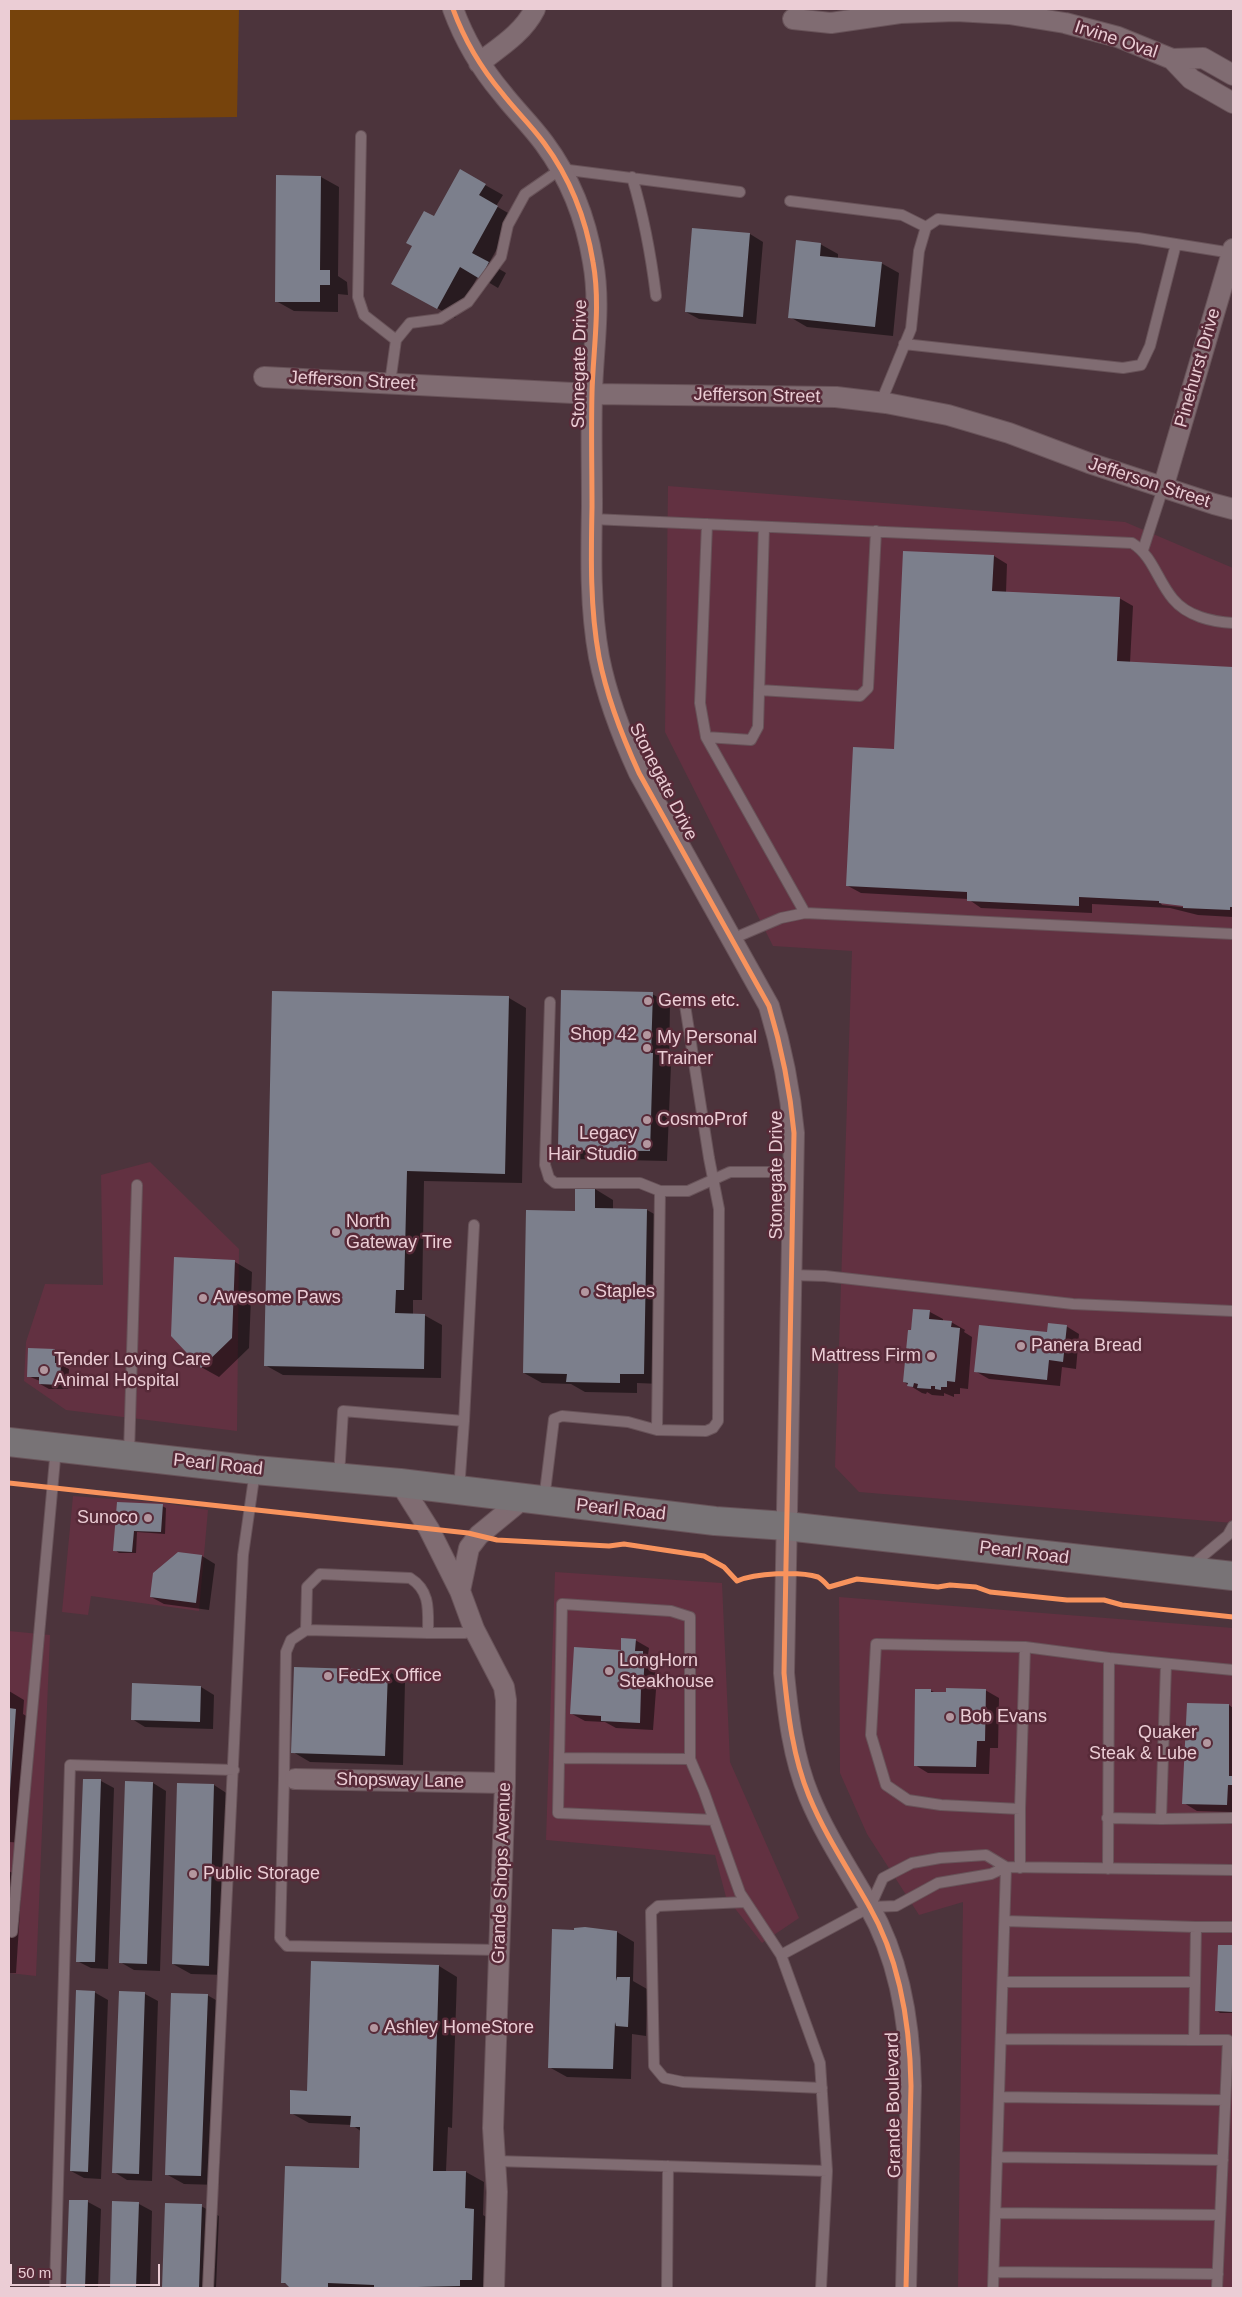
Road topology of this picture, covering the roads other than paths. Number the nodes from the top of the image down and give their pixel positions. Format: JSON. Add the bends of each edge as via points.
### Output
{"nodes":[{"id":1,"x":453,"y":9,"type":"edge"},
{"id":2,"x":535,"y":9,"type":"edge"},
{"id":3,"x":792,"y":19,"type":"dead end"},
{"id":4,"x":1172,"y":59,"type":"junction"},
{"id":5,"x":479,"y":63,"type":"junction"},
{"id":6,"x":1233,"y":74,"type":"edge"},
{"id":7,"x":1233,"y":103,"type":"edge"},
{"id":8,"x":361,"y":136,"type":"dead end"},
{"id":9,"x":561,"y":169,"type":"junction"},
{"id":10,"x":632,"y":177,"type":"junction"},
{"id":11,"x":740,"y":192,"type":"dead end"},
{"id":12,"x":790,"y":201,"type":"dead end"},
{"id":13,"x":926,"y":227,"type":"junction"},
{"id":14,"x":1176,"y":244,"type":"junction"},
{"id":15,"x":1233,"y":251,"type":"edge"},
{"id":16,"x":1228,"y":286,"type":"edge"},
{"id":17,"x":656,"y":296,"type":"dead end"},
{"id":18,"x":396,"y":340,"type":"junction"},
{"id":19,"x":904,"y":344,"type":"junction"},
{"id":20,"x":264,"y":377,"type":"dead end"},
{"id":21,"x":390,"y":383,"type":"junction"},
{"id":22,"x":592,"y":394,"type":"junction"},
{"id":23,"x":881,"y":402,"type":"junction"},
{"id":24,"x":1163,"y":488,"type":"junction"},
{"id":25,"x":1233,"y":509,"type":"edge"},
{"id":26,"x":592,"y":519,"type":"junction"},
{"id":27,"x":707,"y":524,"type":"junction"},
{"id":28,"x":764,"y":526,"type":"junction"},
{"id":29,"x":876,"y":531,"type":"junction"},
{"id":30,"x":1143,"y":550,"type":"junction"},
{"id":31,"x":1233,"y":623,"type":"edge"},
{"id":32,"x":759,"y":690,"type":"junction"},
{"id":33,"x":706,"y":737,"type":"junction"},
{"id":34,"x":805,"y":913,"type":"junction"},
{"id":35,"x":1233,"y":934,"type":"edge"},
{"id":36,"x":732,"y":939,"type":"junction"},
{"id":37,"x":550,"y":1002,"type":"dead end"},
{"id":38,"x":686,"y":1005,"type":"dead end"},
{"id":39,"x":793,"y":1172,"type":"junction"},
{"id":40,"x":713,"y":1180,"type":"junction"},
{"id":41,"x":137,"y":1185,"type":"dead end"},
{"id":42,"x":660,"y":1191,"type":"junction"},
{"id":43,"x":474,"y":1225,"type":"dead end"},
{"id":44,"x":791,"y":1276,"type":"junction"},
{"id":45,"x":1233,"y":1311,"type":"edge"},
{"id":46,"x":464,"y":1421,"type":"junction"},
{"id":47,"x":657,"y":1430,"type":"junction"},
{"id":48,"x":9,"y":1442,"type":"edge"},
{"id":49,"x":56,"y":1447,"type":"junction"},
{"id":50,"x":129,"y":1455,"type":"junction"},
{"id":51,"x":255,"y":1470,"type":"junction"},
{"id":52,"x":339,"y":1477,"type":"junction"},
{"id":53,"x":400,"y":1483,"type":"junction"},
{"id":54,"x":459,"y":1490,"type":"junction"},
{"id":55,"x":534,"y":1500,"type":"junction"},
{"id":56,"x":786,"y":1526,"type":"junction"},
{"id":57,"x":1233,"y":1526,"type":"edge"},
{"id":58,"x":1186,"y":1571,"type":"junction"},
{"id":59,"x":1233,"y":1576,"type":"edge"},
{"id":60,"x":460,"y":1591,"type":"junction"},
{"id":61,"x":474,"y":1629,"type":"junction"},
{"id":62,"x":306,"y":1630,"type":"junction"},
{"id":63,"x":428,"y":1633,"type":"junction"},
{"id":64,"x":1025,"y":1647,"type":"junction"},
{"id":65,"x":1109,"y":1658,"type":"junction"},
{"id":66,"x":1166,"y":1664,"type":"junction"},
{"id":67,"x":1233,"y":1670,"type":"edge"},
{"id":68,"x":559,"y":1758,"type":"junction"},
{"id":69,"x":690,"y":1760,"type":"junction"},
{"id":70,"x":234,"y":1770,"type":"junction"},
{"id":71,"x":290,"y":1779,"type":"junction"},
{"id":72,"x":505,"y":1783,"type":"junction"},
{"id":73,"x":1020,"y":1809,"type":"junction"},
{"id":74,"x":1107,"y":1818,"type":"junction"},
{"id":75,"x":1233,"y":1818,"type":"edge"},
{"id":76,"x":714,"y":1820,"type":"junction"},
{"id":77,"x":1161,"y":1820,"type":"junction"},
{"id":78,"x":1006,"y":1867,"type":"junction"},
{"id":79,"x":1020,"y":1868,"type":"junction"},
{"id":80,"x":1108,"y":1869,"type":"junction"},
{"id":81,"x":1233,"y":1870,"type":"edge"},
{"id":82,"x":745,"y":1902,"type":"junction"},
{"id":83,"x":870,"y":1907,"type":"junction"},
{"id":84,"x":1005,"y":1922,"type":"junction"},
{"id":85,"x":1233,"y":1926,"type":"edge"},
{"id":86,"x":1196,"y":1927,"type":"junction"},
{"id":87,"x":12,"y":1932,"type":"dead end"},
{"id":88,"x":499,"y":1950,"type":"junction"},
{"id":89,"x":781,"y":1955,"type":"junction"},
{"id":90,"x":1003,"y":1982,"type":"junction"},
{"id":91,"x":1195,"y":1982,"type":"junction"},
{"id":92,"x":1001,"y":2039,"type":"junction"},
{"id":93,"x":1194,"y":2040,"type":"junction"},
{"id":94,"x":822,"y":2088,"type":"junction"},
{"id":95,"x":999,"y":2097,"type":"junction"},
{"id":96,"x":1225,"y":2100,"type":"junction"},
{"id":97,"x":997,"y":2157,"type":"junction"},
{"id":98,"x":1223,"y":2160,"type":"junction"},
{"id":99,"x":496,"y":2161,"type":"junction"},
{"id":100,"x":668,"y":2166,"type":"junction"},
{"id":101,"x":827,"y":2171,"type":"junction"},
{"id":102,"x":996,"y":2213,"type":"junction"},
{"id":103,"x":1220,"y":2215,"type":"junction"},
{"id":104,"x":994,"y":2272,"type":"junction"},
{"id":105,"x":1218,"y":2274,"type":"junction"},
{"id":106,"x":55,"y":2288,"type":"edge"},
{"id":107,"x":208,"y":2288,"type":"edge"},
{"id":108,"x":494,"y":2288,"type":"edge"},
{"id":109,"x":667,"y":2288,"type":"edge"},
{"id":110,"x":821,"y":2288,"type":"edge"},
{"id":111,"x":906,"y":2288,"type":"edge"},
{"id":112,"x":993,"y":2288,"type":"edge"},
{"id":113,"x":1217,"y":2288,"type":"edge"}],
"edges":[{"from":1,"to":5,"type":"street","name":"Stonegate Drive"},
{"from":2,"to":5,"type":"street","via":[[514,36]]},
{"from":3,"to":4,"type":"street","name":"Irvine Oval","via":[[831,24],[900,13],[956,11],[1010,14],[1065,23],[1118,37]]},
{"from":4,"to":6,"type":"street","name":"Irvine Oval","via":[[1203,58]]},
{"from":4,"to":7,"type":"street","name":"Irvine Oval","via":[[1191,78]]},
{"from":5,"to":9,"type":"street","name":"Stonegate Drive","via":[[544,142]]},
{"from":8,"to":18,"type":"lane","via":[[358,297],[364,315]]},
{"from":9,"to":10,"type":"lane"},
{"from":9,"to":18,"type":"lane","via":[[525,194],[508,225],[501,257],[468,302],[440,319],[410,323]]},
{"from":9,"to":22,"type":"street","name":"Stonegate Drive","via":[[576,199],[594,263]]},
{"from":10,"to":11,"type":"lane"},
{"from":10,"to":17,"type":"lane","via":[[643,213]]},
{"from":12,"to":13,"type":"lane","via":[[902,215]]},
{"from":13,"to":14,"type":"lane","via":[[938,219]]},
{"from":13,"to":19,"type":"lane","via":[[919,250],[911,328]]},
{"from":14,"to":15,"type":"lane"},
{"from":14,"to":19,"type":"lane","via":[[1150,346],[1141,365],[1123,368]]},
{"from":15,"to":16,"type":"street","name":"Pinehurst Drive"},
{"from":16,"to":24,"type":"street","name":"Pinehurst Drive"},
{"from":18,"to":21,"type":"lane"},
{"from":19,"to":23,"type":"lane"},
{"from":20,"to":21,"type":"street","name":"Jefferson Street"},
{"from":21,"to":22,"type":"street","name":"Jefferson Street"},
{"from":22,"to":23,"type":"street","name":"Jefferson Street","via":[[836,397]]},
{"from":22,"to":26,"type":"street","name":"Stonegate Drive"},
{"from":23,"to":24,"type":"street","name":"Jefferson Street","via":[[948,415],[1009,433]]},
{"from":24,"to":25,"type":"street","name":"Jefferson Street"},
{"from":24,"to":30,"type":"lane"},
{"from":26,"to":27,"type":"lane"},
{"from":26,"to":36,"type":"street","name":"Stonegate Drive","via":[[593,614],[611,703],[639,773]]},
{"from":27,"to":28,"type":"lane"},
{"from":27,"to":33,"type":"lane","via":[[700,703]]},
{"from":28,"to":29,"type":"lane"},
{"from":28,"to":32,"type":"lane"},
{"from":29,"to":30,"type":"lane","via":[[1132,543]]},
{"from":29,"to":32,"type":"lane","via":[[868,688],[860,696]]},
{"from":30,"to":31,"type":"lane","via":[[1173,600],[1195,616]]},
{"from":32,"to":33,"type":"lane","via":[[758,727],[751,740]]},
{"from":33,"to":34,"type":"lane"},
{"from":34,"to":35,"type":"lane"},
{"from":34,"to":36,"type":"lane","via":[[781,918]]},
{"from":36,"to":39,"type":"street","name":"Stonegate Drive","via":[[769,1006],[782,1048],[794,1133]]},
{"from":37,"to":42,"type":"lane","via":[[545,1166],[549,1178],[555,1183],[640,1183]]},
{"from":38,"to":40,"type":"lane"},
{"from":39,"to":40,"type":"lane","via":[[730,1172]]},
{"from":39,"to":44,"type":"street","name":"Stonegate Drive"},
{"from":40,"to":42,"type":"lane","via":[[688,1191]]},
{"from":40,"to":47,"type":"lane","via":[[719,1208],[718,1421],[706,1431]]},
{"from":41,"to":50,"type":"lane"},
{"from":42,"to":47,"type":"lane"},
{"from":43,"to":46,"type":"lane"},
{"from":44,"to":45,"type":"lane","via":[[824,1276],[1073,1304]]},
{"from":44,"to":56,"type":"street","name":"Stonegate Drive"},
{"from":46,"to":52,"type":"lane","via":[[343,1411]]},
{"from":46,"to":54,"type":"lane"},
{"from":47,"to":55,"type":"lane","via":[[628,1422],[562,1416],[554,1419]]},
{"from":48,"to":49,"type":"main road","name":"Pearl Road"},
{"from":49,"to":50,"type":"main road","name":"Pearl Road"},
{"from":49,"to":87,"type":"lane"},
{"from":50,"to":51,"type":"main road","name":"Pearl Road"},
{"from":51,"to":52,"type":"main road","name":"Pearl Road"},
{"from":51,"to":70,"type":"lane","via":[[243,1555]]},
{"from":52,"to":53,"type":"main road","name":"Pearl Road"},
{"from":53,"to":54,"type":"main road","name":"Pearl Road"},
{"from":53,"to":60,"type":"street","name":"Grande Shops Avenue","via":[[429,1529]]},
{"from":54,"to":55,"type":"main road","name":"Pearl Road"},
{"from":55,"to":56,"type":"main road","name":"Pearl Road"},
{"from":55,"to":60,"type":"street","via":[[479,1535],[469,1548]]},
{"from":56,"to":58,"type":"main road","name":"Pearl Road"},
{"from":56,"to":83,"type":"street","name":"Grande Boulevard","via":[[784,1673],[795,1752],[808,1794],[826,1834]]},
{"from":57,"to":58,"type":"lane","via":[[1228,1535]]},
{"from":58,"to":59,"type":"main road","name":"Pearl Road"},
{"from":60,"to":61,"type":"street","name":"Grande Shops Avenue"},
{"from":61,"to":63,"type":"lane","via":[[465,1633]]},
{"from":61,"to":72,"type":"street","name":"Grande Shops Avenue","via":[[504,1686]]},
{"from":62,"to":63,"type":"lane"},
{"from":62,"to":63,"type":"lane","via":[[307,1587],[320,1574],[410,1578],[419,1584],[428,1603]]},
{"from":62,"to":71,"type":"lane","via":[[291,1640],[286,1652]]},
{"from":64,"to":65,"type":"lane"},
{"from":64,"to":73,"type":"lane"},
{"from":64,"to":73,"type":"lane","via":[[876,1644],[871,1735],[886,1786],[908,1800]]},
{"from":65,"to":66,"type":"lane"},
{"from":65,"to":74,"type":"lane"},
{"from":66,"to":67,"type":"lane"},
{"from":66,"to":77,"type":"lane"},
{"from":68,"to":69,"type":"lane"},
{"from":68,"to":69,"type":"lane","via":[[562,1604],[671,1611],[690,1617]]},
{"from":68,"to":76,"type":"lane","via":[[558,1813]]},
{"from":69,"to":76,"type":"lane"},
{"from":70,"to":106,"type":"lane","via":[[70,1765]]},
{"from":70,"to":107,"type":"lane"},
{"from":71,"to":72,"type":"street","name":"Shopsway Lane"},
{"from":71,"to":88,"type":"lane","via":[[280,1938],[286,1946]]},
{"from":72,"to":88,"type":"street","name":"Grande Shops Avenue"},
{"from":73,"to":79,"type":"lane"},
{"from":74,"to":77,"type":"lane"},
{"from":74,"to":80,"type":"lane"},
{"from":75,"to":77,"type":"lane"},
{"from":76,"to":82,"type":"lane"},
{"from":78,"to":79,"type":"lane"},
{"from":78,"to":83,"type":"lane","via":[[991,1874],[938,1883],[896,1906]]},
{"from":78,"to":83,"type":"lane","via":[[986,1855],[912,1863],[883,1878]]},
{"from":78,"to":84,"type":"lane"},
{"from":79,"to":80,"type":"lane"},
{"from":80,"to":81,"type":"lane"},
{"from":82,"to":89,"type":"lane"},
{"from":82,"to":94,"type":"lane","via":[[658,1906],[652,1912],[654,2066],[664,2078],[683,2082]]},
{"from":83,"to":89,"type":"lane"},
{"from":83,"to":111,"type":"street","name":"Grande Boulevard","via":[[898,1978],[911,2054]]},
{"from":84,"to":86,"type":"lane"},
{"from":84,"to":90,"type":"lane"},
{"from":85,"to":86,"type":"lane"},
{"from":86,"to":91,"type":"lane"},
{"from":88,"to":99,"type":"street","name":"Grande Shops Avenue","via":[[493,2128]]},
{"from":89,"to":94,"type":"lane","via":[[820,2062]]},
{"from":90,"to":91,"type":"lane"},
{"from":90,"to":92,"type":"lane"},
{"from":91,"to":93,"type":"lane"},
{"from":92,"to":93,"type":"lane"},
{"from":92,"to":95,"type":"lane"},
{"from":93,"to":96,"type":"lane","via":[[1228,2040]]},
{"from":94,"to":101,"type":"lane"},
{"from":95,"to":96,"type":"lane"},
{"from":95,"to":97,"type":"lane"},
{"from":96,"to":98,"type":"lane"},
{"from":97,"to":98,"type":"lane"},
{"from":97,"to":102,"type":"lane"},
{"from":98,"to":103,"type":"lane"},
{"from":99,"to":100,"type":"lane"},
{"from":99,"to":108,"type":"street","name":"Grande Shops Avenue"},
{"from":100,"to":101,"type":"lane"},
{"from":100,"to":109,"type":"lane"},
{"from":101,"to":110,"type":"lane"},
{"from":102,"to":103,"type":"lane"},
{"from":102,"to":104,"type":"lane"},
{"from":103,"to":105,"type":"lane"},
{"from":104,"to":105,"type":"lane"},
{"from":104,"to":112,"type":"lane"},
{"from":105,"to":113,"type":"lane"}]}
